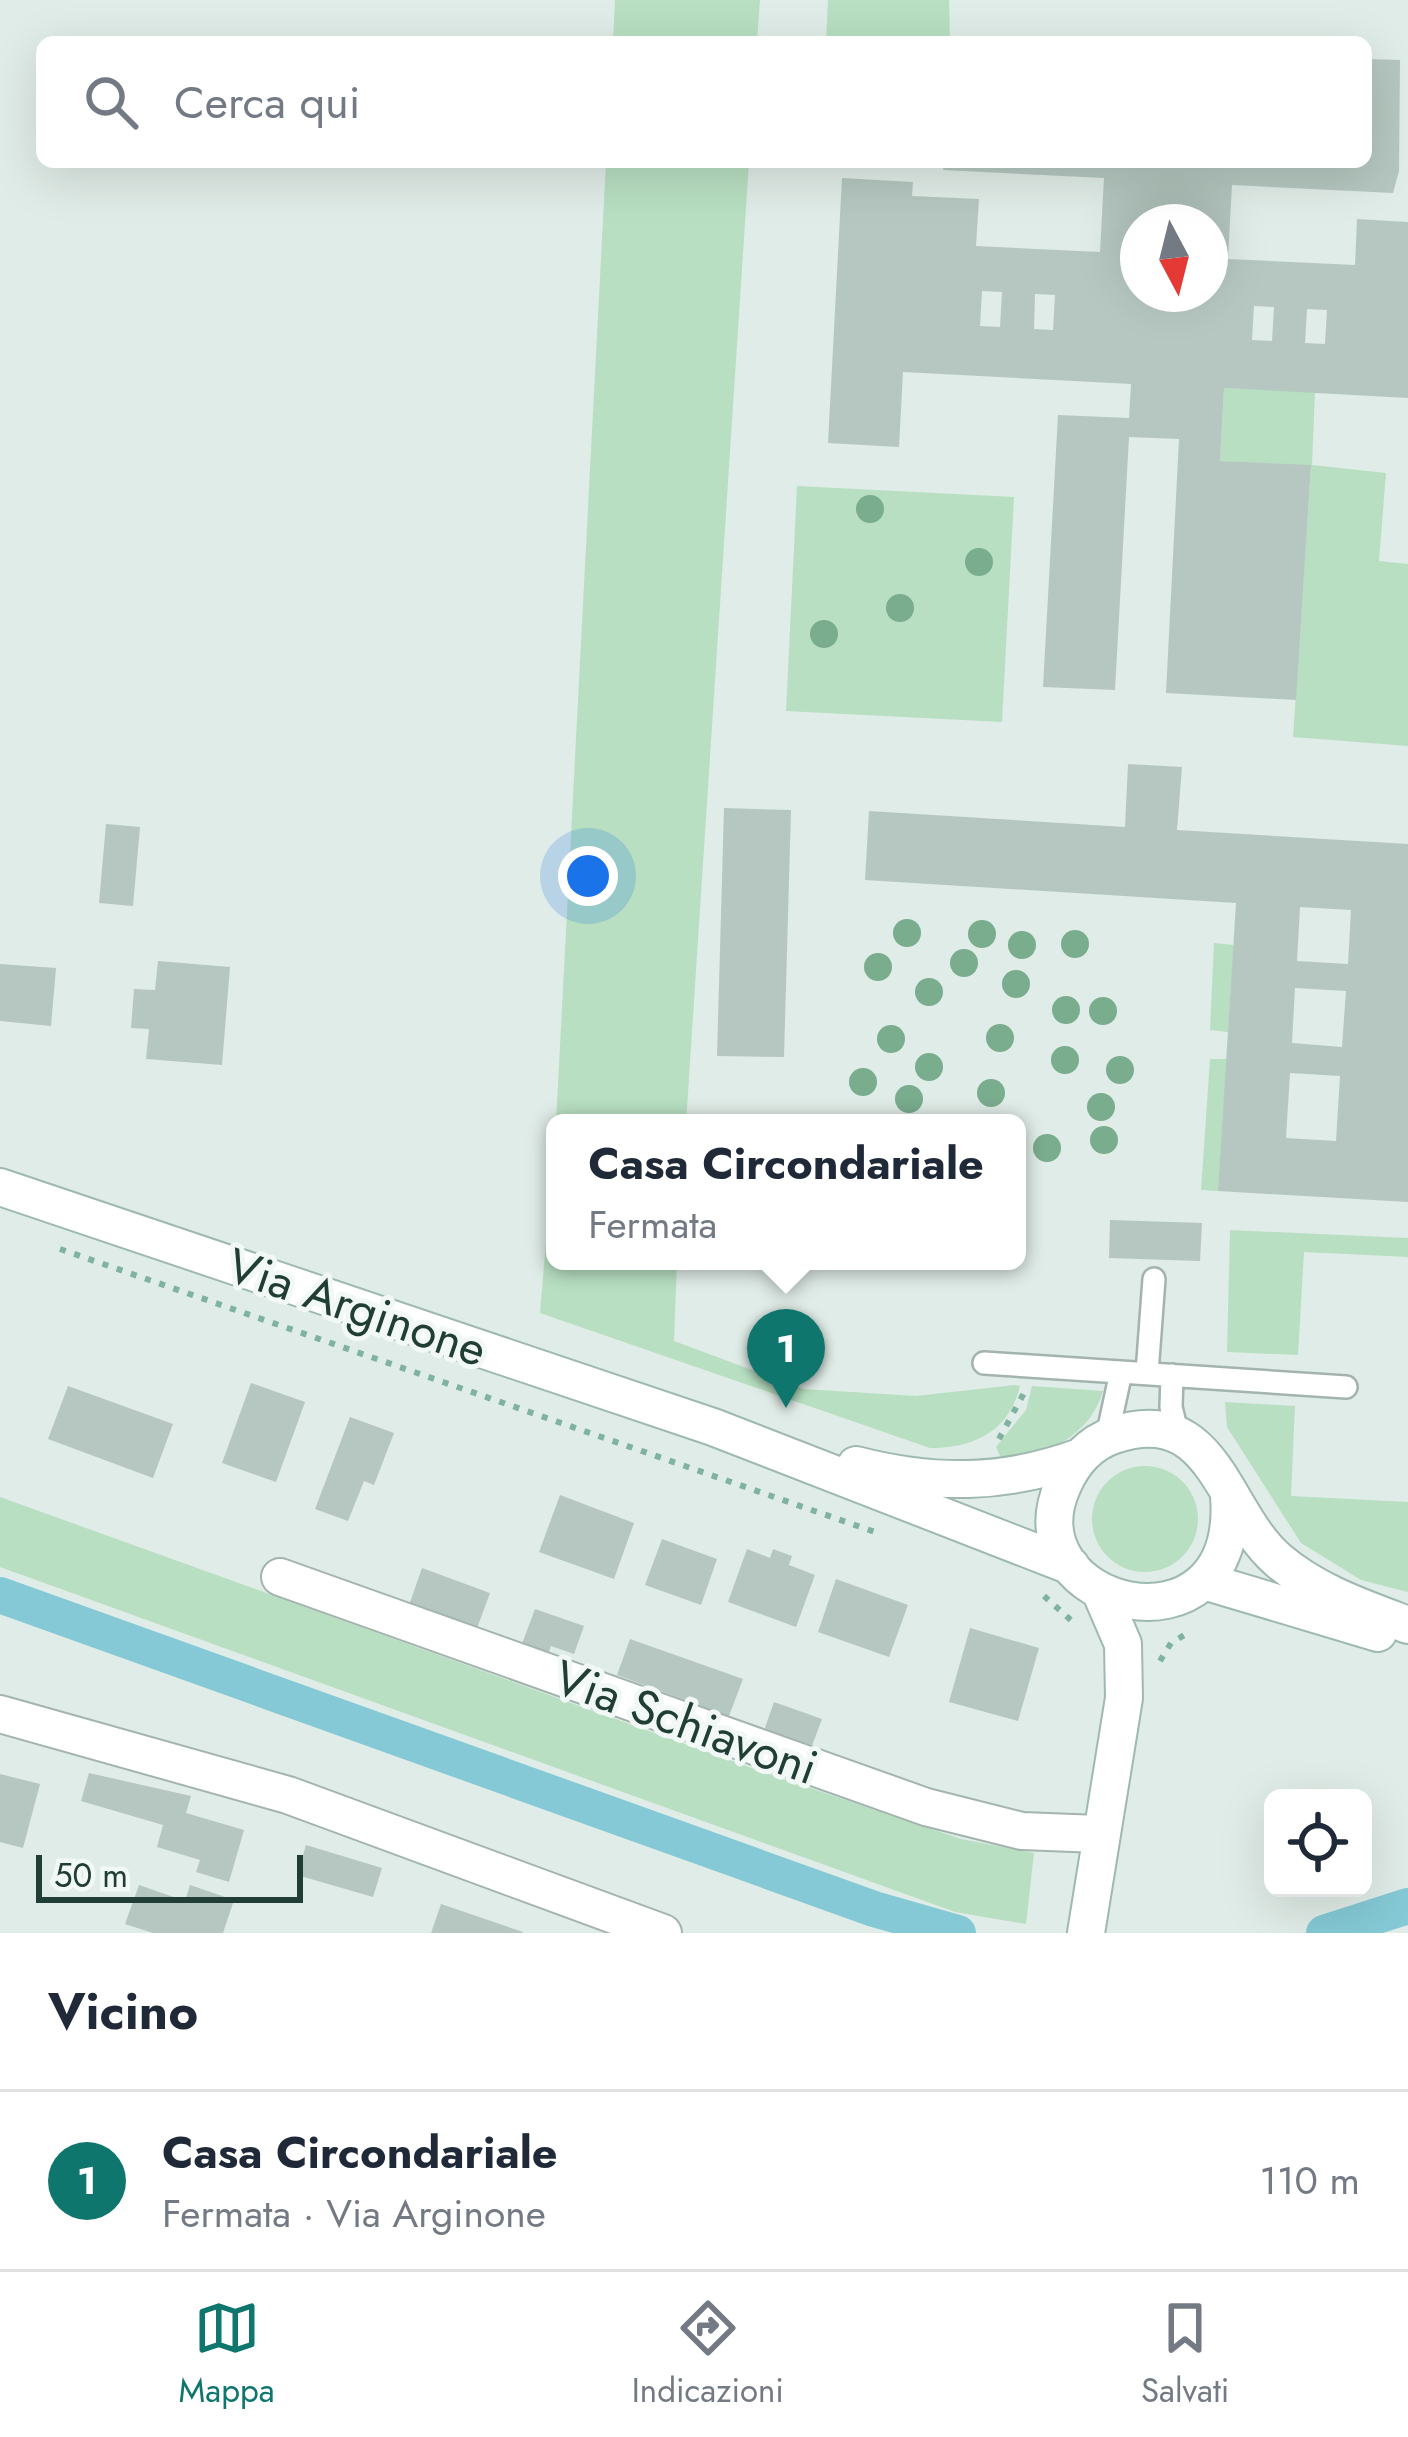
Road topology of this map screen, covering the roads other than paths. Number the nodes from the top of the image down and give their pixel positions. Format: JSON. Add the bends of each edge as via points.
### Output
{"nodes":[{"id":1,"x":0,"y":1187,"type":"edge"},
{"id":2,"x":1154,"y":1279,"type":"dead end"},
{"id":3,"x":984,"y":1363,"type":"dead end"},
{"id":4,"x":1121,"y":1372,"type":"junction"},
{"id":5,"x":1147,"y":1373,"type":"junction"},
{"id":6,"x":1172,"y":1375,"type":"junction"},
{"id":7,"x":1346,"y":1387,"type":"dead end"},
{"id":8,"x":713,"y":1426,"type":"junction"},
{"id":9,"x":1178,"y":1436,"type":"junction"},
{"id":10,"x":1094,"y":1447,"type":"junction"},
{"id":11,"x":1229,"y":1496,"type":"junction"},
{"id":12,"x":1071,"y":1566,"type":"junction"},
{"id":13,"x":280,"y":1577,"type":"dead end"},
{"id":14,"x":1101,"y":1593,"type":"junction"},
{"id":15,"x":1196,"y":1600,"type":"junction"},
{"id":16,"x":1408,"y":1628,"type":"edge"},
{"id":17,"x":1124,"y":1698,"type":"junction"},
{"id":18,"x":0,"y":1714,"type":"edge"},
{"id":19,"x":1097,"y":1843,"type":"junction"},
{"id":20,"x":664,"y":1933,"type":"edge"},
{"id":21,"x":1085,"y":1933,"type":"edge"}],
"edges":[{"from":1,"to":8,"type":"main road","name":"Via Arginone"},
{"from":2,"to":5,"type":"lane"},
{"from":3,"to":4,"type":"lane"},
{"from":4,"to":5,"type":"lane"},
{"from":4,"to":10,"type":"lane"},
{"from":5,"to":6,"type":"lane"},
{"from":6,"to":7,"type":"lane"},
{"from":6,"to":9,"type":"lane"},
{"from":8,"to":10,"type":"main road","name":"Via Arginone","via":[[934,1480],[1038,1472]]},
{"from":8,"to":12,"type":"main road","name":"Via Arginone"},
{"from":9,"to":10,"type":"main road","name":"Via Arginone","via":[[1141,1430]]},
{"from":9,"to":11,"type":"main road","via":[[1214,1463]]},
{"from":10,"to":12,"type":"main road","via":[[1056,1510]]},
{"from":11,"to":15,"type":"main road","via":[[1227,1542]]},
{"from":11,"to":16,"type":"main road","via":[[1278,1561]]},
{"from":12,"to":14,"type":"main road","name":"Via Arginone"},
{"from":13,"to":19,"type":"main road","name":"Via Schiavoni","via":[[926,1808]]},
{"from":14,"to":15,"type":"main road","via":[[1143,1604]]},
{"from":14,"to":17,"type":"main road","via":[[1123,1644]]},
{"from":15,"to":16,"type":"main road","via":[[1378,1633]]},
{"from":15,"to":17,"type":"main road","via":[[1153,1631]]},
{"from":17,"to":19,"type":"main road"},
{"from":18,"to":20,"type":"main road","via":[[288,1796]]},
{"from":19,"to":21,"type":"main road"}]}
